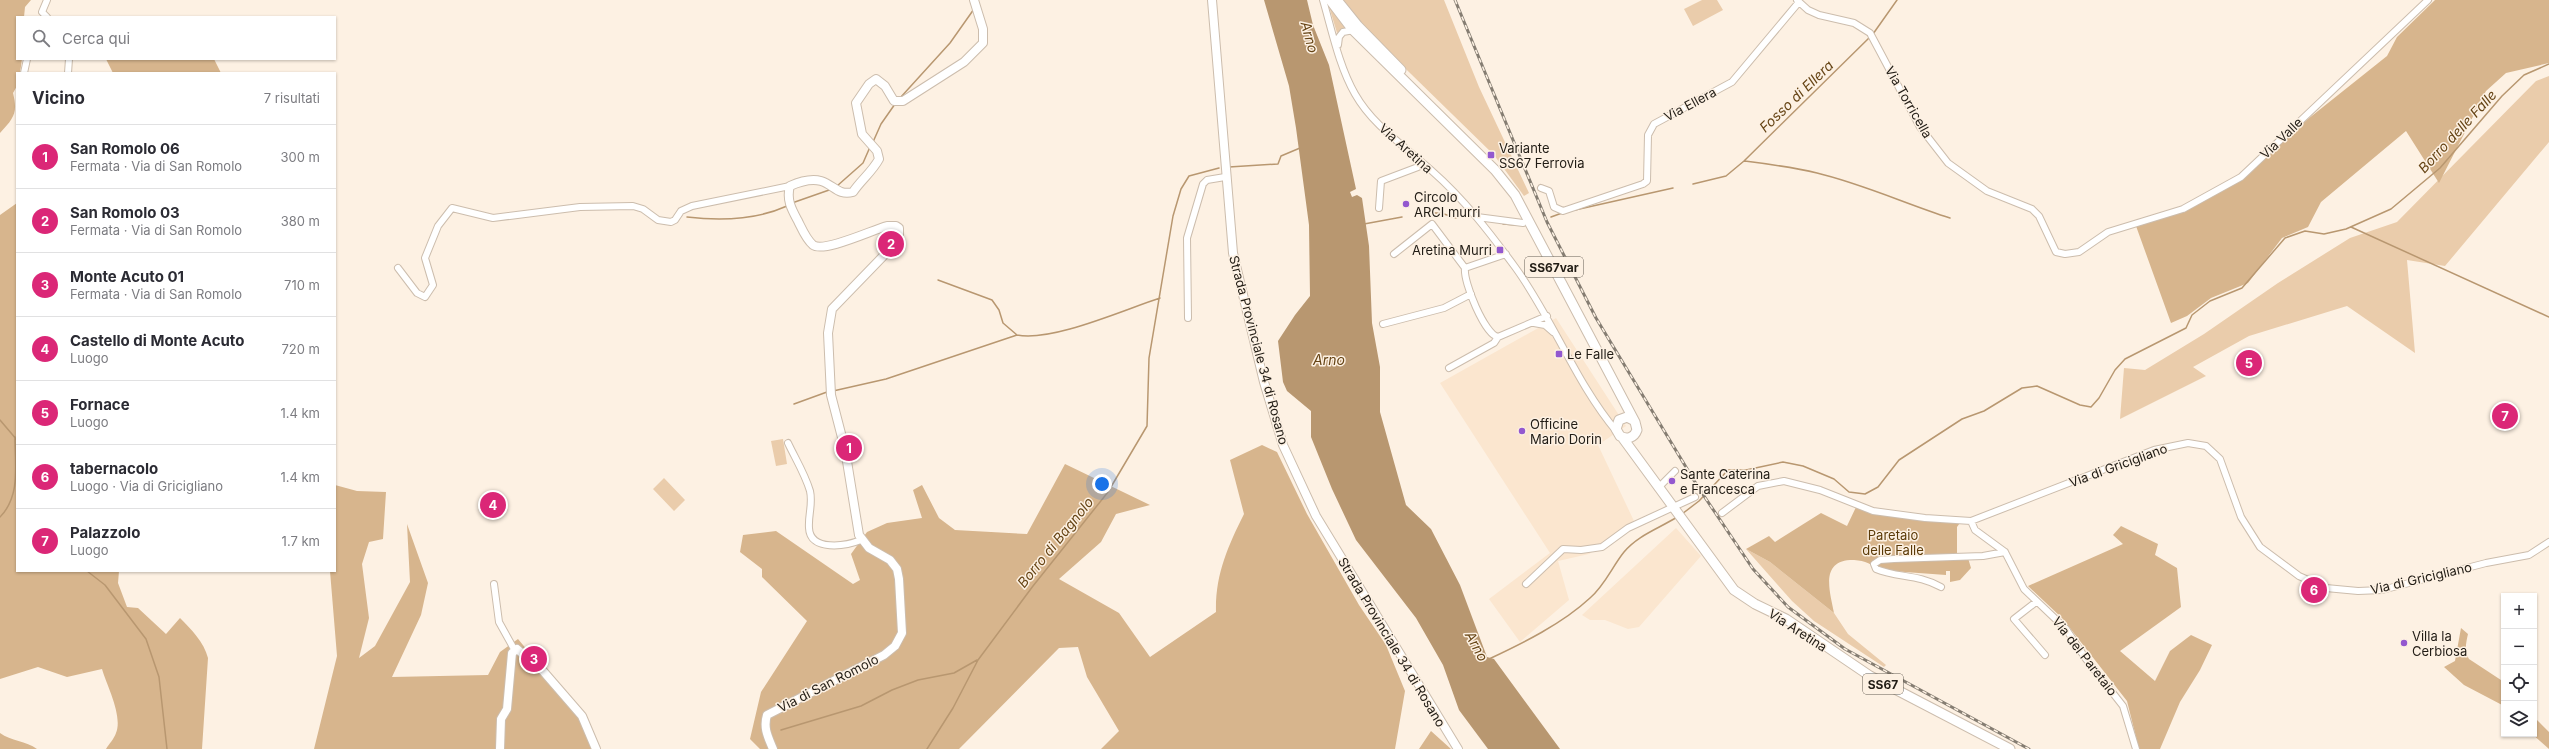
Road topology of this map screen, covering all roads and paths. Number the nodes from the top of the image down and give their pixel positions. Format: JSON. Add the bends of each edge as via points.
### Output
{"nodes":[{"id":1,"x":47,"y":0,"type":"edge"},
{"id":2,"x":974,"y":0,"type":"edge"},
{"id":3,"x":1212,"y":0,"type":"edge"},
{"id":4,"x":1323,"y":0,"type":"edge"},
{"id":5,"x":1330,"y":0,"type":"edge"},
{"id":6,"x":1337,"y":0,"type":"edge"},
{"id":7,"x":2428,"y":0,"type":"edge"},
{"id":8,"x":1798,"y":1,"type":"edge"},
{"id":9,"x":43,"y":15,"type":"edge"},
{"id":10,"x":1352,"y":29,"type":"junction"},
{"id":11,"x":1369,"y":37,"type":"junction"},
{"id":12,"x":1338,"y":50,"type":"junction"},
{"id":13,"x":27,"y":60,"type":"edge"},
{"id":14,"x":69,"y":60,"type":"edge"},
{"id":15,"x":24,"y":72,"type":"edge"},
{"id":16,"x":68,"y":72,"type":"edge"},
{"id":17,"x":1422,"y":162,"type":"junction"},
{"id":18,"x":1495,"y":170,"type":"junction"},
{"id":19,"x":1225,"y":177,"type":"junction"},
{"id":20,"x":790,"y":186,"type":"junction"},
{"id":21,"x":1541,"y":188,"type":"dead end"},
{"id":22,"x":1379,"y":208,"type":"dead end"},
{"id":23,"x":1477,"y":217,"type":"junction"},
{"id":24,"x":1523,"y":223,"type":"dead end"},
{"id":25,"x":2108,"y":232,"type":"joint"},
{"id":26,"x":1394,"y":254,"type":"dead end"},
{"id":27,"x":1506,"y":254,"type":"junction"},
{"id":28,"x":398,"y":268,"type":"dead end"},
{"id":29,"x":1465,"y":268,"type":"junction"},
{"id":30,"x":1471,"y":294,"type":"junction"},
{"id":31,"x":1547,"y":316,"type":"junction"},
{"id":32,"x":1188,"y":318,"type":"dead end"},
{"id":33,"x":1534,"y":323,"type":"junction"},
{"id":34,"x":1383,"y":324,"type":"dead end"},
{"id":35,"x":1498,"y":337,"type":"junction"},
{"id":36,"x":1558,"y":337,"type":"junction"},
{"id":37,"x":1449,"y":368,"type":"dead end"},
{"id":38,"x":1622,"y":395,"type":"junction"},
{"id":39,"x":1606,"y":418,"type":"junction"},
{"id":40,"x":1621,"y":419,"type":"junction"},
{"id":41,"x":1633,"y":420,"type":"junction"},
{"id":42,"x":1619,"y":434,"type":"junction"},
{"id":43,"x":1635,"y":434,"type":"junction"},
{"id":44,"x":788,"y":442,"type":"dead end"},
{"id":45,"x":1634,"y":455,"type":"junction"},
{"id":46,"x":1675,"y":471,"type":"dead end"},
{"id":47,"x":1660,"y":491,"type":"junction"},
{"id":48,"x":1695,"y":497,"type":"dead end"},
{"id":49,"x":1676,"y":506,"type":"junction"},
{"id":50,"x":1722,"y":513,"type":"dead end"},
{"id":51,"x":1972,"y":521,"type":"junction"},
{"id":52,"x":861,"y":540,"type":"junction"},
{"id":53,"x":2549,"y":542,"type":"edge"},
{"id":54,"x":2005,"y":552,"type":"junction"},
{"id":55,"x":494,"y":584,"type":"dead end"},
{"id":56,"x":1526,"y":584,"type":"dead end"},
{"id":57,"x":1941,"y":587,"type":"dead end"},
{"id":58,"x":2036,"y":602,"type":"junction"},
{"id":59,"x":514,"y":649,"type":"junction"},
{"id":60,"x":2045,"y":655,"type":"dead end"},
{"id":61,"x":500,"y":749,"type":"edge"},
{"id":62,"x":596,"y":749,"type":"edge"},
{"id":63,"x":774,"y":749,"type":"edge"},
{"id":64,"x":1458,"y":749,"type":"edge"},
{"id":65,"x":2010,"y":749,"type":"edge"},
{"id":66,"x":2136,"y":749,"type":"edge"}],
"edges":[{"from":1,"to":9,"type":"street"},
{"from":2,"to":20,"type":"street","via":[[983,29],[983,43],[964,62],[903,101],[894,101],[885,86],[876,79],[869,84],[856,103],[862,134],[877,151],[879,159],[873,171],[853,192],[837,192],[820,180],[804,181]]},
{"from":3,"to":19,"type":"street","name":"Strada Provinciale 34 di Rosano"},
{"from":4,"to":12,"type":"street","name":"Via Aretina"},
{"from":5,"to":10,"type":"main road","number":"SS67var"},
{"from":6,"to":11,"type":"main road","number":"SS67var"},
{"from":7,"to":25,"type":"street","name":"Via Valle","via":[[2241,177],[2183,209]]},
{"from":8,"to":21,"type":"street","name":"Via Ellera","via":[[1732,82],[1654,124],[1648,135],[1647,181],[1643,184],[1563,211],[1554,207],[1549,191]]},
{"from":8,"to":25,"type":"street","name":"Via Torricella","via":[[1818,15],[1854,24],[1871,35],[1920,127],[1948,163],[1987,191],[2032,209],[2039,216],[2056,252],[2079,252]]},
{"from":10,"to":11,"type":"street"},
{"from":10,"to":12,"type":"street","via":[[1340,34]]},
{"from":10,"to":18,"type":"main road","number":"SS67var"},
{"from":11,"to":18,"type":"main road","number":"SS67var","via":[[1478,147]]},
{"from":12,"to":17,"type":"street","name":"Via Aretina","via":[[1351,85],[1366,110]]},
{"from":13,"to":15,"type":"street"},
{"from":14,"to":16,"type":"street"},
{"from":17,"to":22,"type":"street","via":[[1418,167],[1382,181]]},
{"from":17,"to":23,"type":"street","name":"Via Aretina"},
{"from":18,"to":38,"type":"main road","number":"SS67var","via":[[1525,212]]},
{"from":19,"to":32,"type":"street","via":[[1208,180],[1203,184],[1187,238]]},
{"from":19,"to":64,"type":"street","name":"Strada Provinciale 34 di Rosano","via":[[1230,231],[1238,277],[1283,445],[1316,516]]},
{"from":20,"to":28,"type":"street","via":[[692,206],[681,211],[671,222],[658,220],[643,209],[633,206],[580,207],[493,218],[452,208],[438,226],[425,258],[433,285],[425,297],[417,293]]},
{"from":20,"to":52,"type":"street","via":[[790,204],[807,238],[814,246],[825,248],[892,225],[900,231],[893,246],[832,309],[828,320],[831,395],[845,449]]},
{"from":23,"to":24,"type":"street"},
{"from":23,"to":27,"type":"street","name":"Via Aretina"},
{"from":26,"to":29,"type":"street","via":[[1432,224]]},
{"from":27,"to":29,"type":"street"},
{"from":27,"to":31,"type":"street","name":"Via Aretina"},
{"from":29,"to":30,"type":"street","via":[[1464,275]]},
{"from":30,"to":34,"type":"street","via":[[1444,308]]},
{"from":30,"to":35,"type":"street","via":[[1488,332]]},
{"from":31,"to":33,"type":"street"},
{"from":31,"to":36,"type":"street","name":"Via Aretina"},
{"from":33,"to":35,"type":"street"},
{"from":33,"to":36,"type":"street","via":[[1544,325]]},
{"from":35,"to":37,"type":"street","via":[[1494,342]]},
{"from":36,"to":39,"type":"street","name":"Via Aretina"},
{"from":38,"to":40,"type":"main road","number":"SS67var","via":[[1625,409]]},
{"from":38,"to":41,"type":"main road","number":"SS67var"},
{"from":39,"to":40,"type":"street","via":[[1610,421]]},
{"from":39,"to":42,"type":"street","name":"Via Aretina"},
{"from":40,"to":41,"type":"main road"},
{"from":40,"to":42,"type":"main road","via":[[1616,425]]},
{"from":41,"to":43,"type":"main road","via":[[1637,427]]},
{"from":42,"to":43,"type":"main road","via":[[1627,438]]},
{"from":42,"to":45,"type":"main road","name":"Via Aretina","number":"SS67"},
{"from":43,"to":45,"type":"main road"},
{"from":44,"to":52,"type":"street","via":[[810,491],[811,536],[821,544],[829,546]]},
{"from":45,"to":47,"type":"main road","name":"Via Aretina","number":"SS67"},
{"from":46,"to":47,"type":"street"},
{"from":47,"to":49,"type":"main road","name":"Via Aretina","number":"SS67"},
{"from":48,"to":49,"type":"street"},
{"from":49,"to":56,"type":"street","via":[[1628,528],[1602,547],[1563,549]]},
{"from":49,"to":65,"type":"main road","name":"Via Aretina","number":"SS67","via":[[1689,532],[1734,590],[1786,619],[1870,676]]},
{"from":50,"to":51,"type":"street","name":"Via di Gricigliano","via":[[1758,486],[1784,481],[1820,490],[1873,511]]},
{"from":51,"to":53,"type":"street","name":"Via di Gricigliano","via":[[2154,450],[2188,443],[2206,446],[2220,459],[2241,517],[2260,547],[2299,576],[2326,588],[2382,590],[2486,563],[2529,555]]},
{"from":51,"to":54,"type":"street","name":"Via del Paretaio","via":[[1975,530]]},
{"from":52,"to":63,"type":"street","name":"Via di San Romolo","via":[[890,560],[897,569],[902,633],[895,646],[884,655],[767,715],[766,733]]},
{"from":54,"to":57,"type":"street","via":[[1984,556],[1880,560],[1874,564],[1876,569],[1884,572],[1929,580]]},
{"from":54,"to":58,"type":"street","name":"Via del Paretaio","via":[[2024,589]]},
{"from":55,"to":59,"type":"street","via":[[499,622]]},
{"from":58,"to":60,"type":"street","via":[[2014,619]]},
{"from":58,"to":66,"type":"street","name":"Via del Paretaio","via":[[2066,629],[2086,659],[2124,706]]},
{"from":59,"to":61,"type":"street","via":[[507,709],[502,719]]},
{"from":59,"to":62,"type":"street","via":[[522,651],[543,671],[582,716]]}]}
